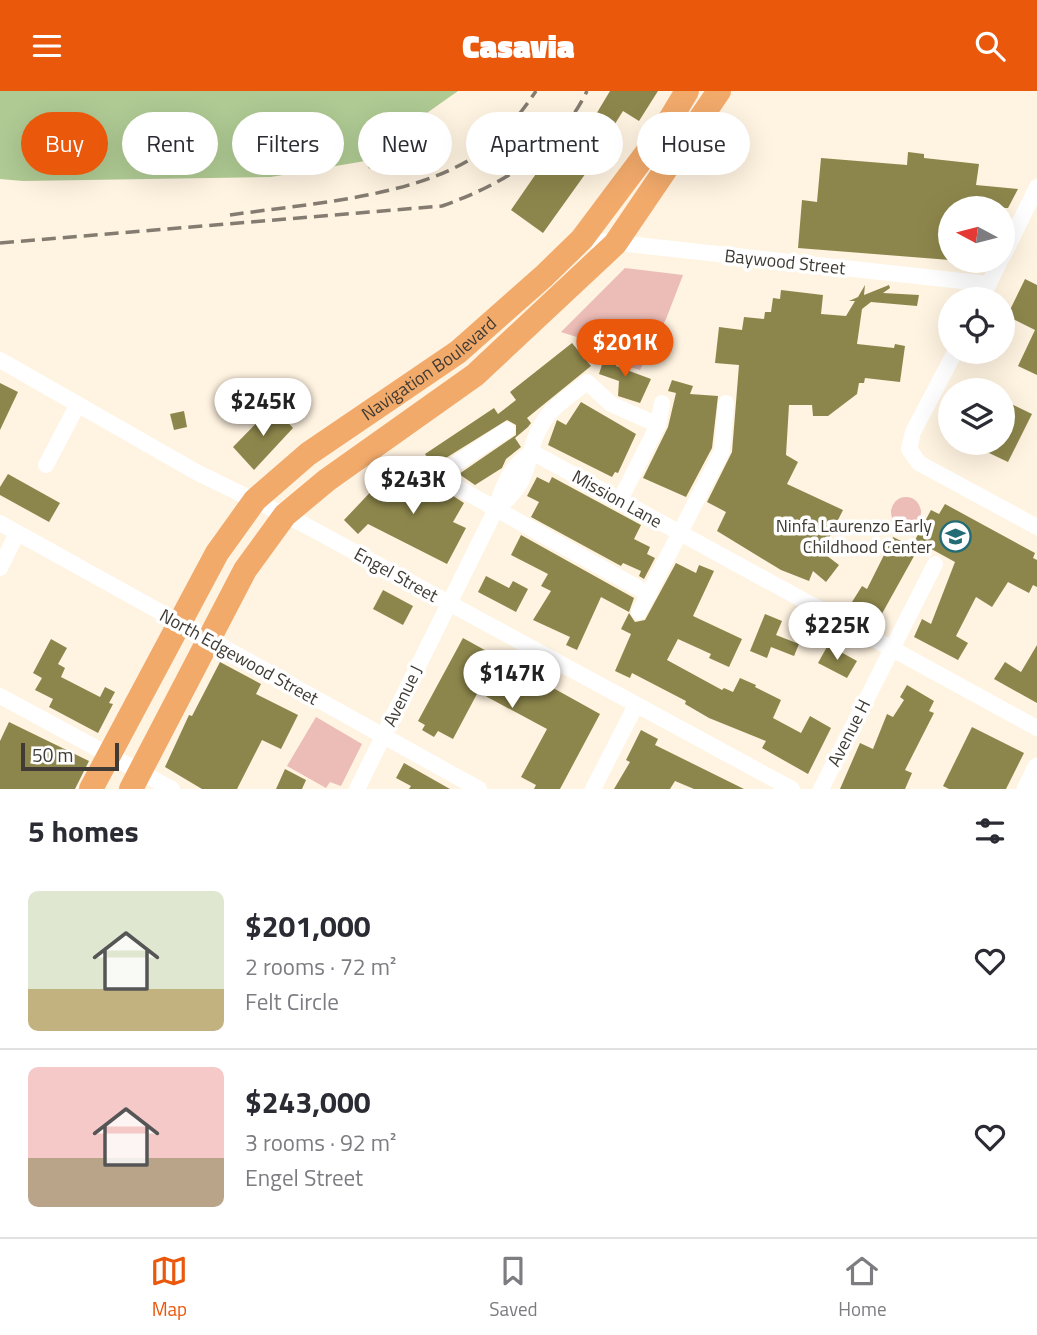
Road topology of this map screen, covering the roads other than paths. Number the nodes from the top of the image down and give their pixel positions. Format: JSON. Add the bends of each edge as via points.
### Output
{"nodes":[{"id":1,"x":687,"y":91,"type":"edge"},
{"id":2,"x":719,"y":91,"type":"edge"},
{"id":3,"x":1037,"y":187,"type":"edge"},
{"id":4,"x":1015,"y":231,"type":"edge"},
{"id":5,"x":582,"y":239,"type":"junction"},
{"id":6,"x":615,"y":244,"type":"junction"},
{"id":7,"x":994,"y":273,"type":"edge"},
{"id":8,"x":989,"y":284,"type":"junction"},
{"id":9,"x":987,"y":287,"type":"edge"},
{"id":10,"x":0,"y":360,"type":"edge"},
{"id":11,"x":949,"y":364,"type":"edge"},
{"id":12,"x":662,"y":403,"type":"dead end"},
{"id":13,"x":726,"y":403,"type":"dead end"},
{"id":14,"x":78,"y":404,"type":"junction"},
{"id":15,"x":379,"y":408,"type":"junction"},
{"id":16,"x":658,"y":425,"type":"junction"},
{"id":17,"x":507,"y":431,"type":"dead end"},
{"id":18,"x":392,"y":433,"type":"junction"},
{"id":19,"x":532,"y":452,"type":"junction"},
{"id":20,"x":46,"y":465,"type":"dead end"},
{"id":21,"x":255,"y":500,"type":"junction"},
{"id":22,"x":620,"y":500,"type":"junction"},
{"id":23,"x":496,"y":509,"type":"junction"},
{"id":24,"x":285,"y":515,"type":"junction"},
{"id":25,"x":0,"y":523,"type":"edge"},
{"id":26,"x":1037,"y":527,"type":"edge"},
{"id":27,"x":17,"y":533,"type":"junction"},
{"id":28,"x":680,"y":534,"type":"junction"},
{"id":29,"x":935,"y":564,"type":"dead end"},
{"id":30,"x":0,"y":568,"type":"edge"},
{"id":31,"x":649,"y":593,"type":"junction"},
{"id":32,"x":450,"y":604,"type":"junction"},
{"id":33,"x":639,"y":612,"type":"dead end"},
{"id":34,"x":178,"y":623,"type":"junction"},
{"id":35,"x":209,"y":640,"type":"junction"},
{"id":36,"x":891,"y":650,"type":"junction"},
{"id":37,"x":0,"y":696,"type":"edge"},
{"id":38,"x":636,"y":705,"type":"junction"},
{"id":39,"x":1037,"y":729,"type":"edge"},
{"id":40,"x":383,"y":737,"type":"junction"},
{"id":41,"x":108,"y":754,"type":"junction"},
{"id":42,"x":1037,"y":768,"type":"edge"},
{"id":43,"x":135,"y":780,"type":"edge"},
{"id":44,"x":91,"y":789,"type":"edge"},
{"id":45,"x":172,"y":789,"type":"edge"},
{"id":46,"x":357,"y":789,"type":"edge"},
{"id":47,"x":479,"y":789,"type":"edge"},
{"id":48,"x":593,"y":789,"type":"edge"},
{"id":49,"x":792,"y":789,"type":"edge"},
{"id":50,"x":821,"y":789,"type":"edge"},
{"id":51,"x":1026,"y":789,"type":"edge"}],
"edges":[{"from":1,"to":5,"type":"main road","name":"Navigation Boulevard","via":[[663,131]]},
{"from":2,"to":6,"type":"main road","name":"Navigation Boulevard"},
{"from":3,"to":4,"type":"street"},
{"from":5,"to":6,"type":"street","name":"Baywood Street"},
{"from":5,"to":15,"type":"main road","name":"Navigation Boulevard","via":[[458,352]]},
{"from":6,"to":8,"type":"street","name":"Baywood Street"},
{"from":6,"to":18,"type":"main road","name":"Navigation Boulevard","via":[[475,375]]},
{"from":7,"to":8,"type":"street"},
{"from":8,"to":9,"type":"street"},
{"from":10,"to":14,"type":"street","name":"Engel Street"},
{"from":11,"to":26,"type":"street","via":[[909,449],[919,463]]},
{"from":12,"to":16,"type":"street"},
{"from":13,"to":28,"type":"street","via":[[722,451]]},
{"from":14,"to":20,"type":"street"},
{"from":14,"to":21,"type":"street","name":"Engel Street"},
{"from":15,"to":18,"type":"main road"},
{"from":15,"to":21,"type":"main road","name":"Navigation Boulevard","via":[[308,454]]},
{"from":16,"to":19,"type":"street","name":"Avenue J","via":[[611,404],[587,383],[550,412]]},
{"from":16,"to":22,"type":"street"},
{"from":17,"to":23,"type":"street","via":[[438,476]]},
{"from":18,"to":24,"type":"main road","name":"Navigation Boulevard"},
{"from":19,"to":22,"type":"street","name":"Mission Lane"},
{"from":19,"to":23,"type":"street","name":"Avenue J","via":[[514,495]]},
{"from":21,"to":24,"type":"street","name":"Engel Street"},
{"from":21,"to":34,"type":"main road","name":"Navigation Boulevard","via":[[217,553]]},
{"from":22,"to":28,"type":"street","name":"Mission Lane"},
{"from":23,"to":31,"type":"street"},
{"from":23,"to":32,"type":"street","name":"Avenue J"},
{"from":24,"to":32,"type":"street","name":"Engel Street"},
{"from":24,"to":35,"type":"main road","name":"Navigation Boulevard","via":[[245,570]]},
{"from":25,"to":27,"type":"street","name":"North Edgewood Street"},
{"from":27,"to":30,"type":"street"},
{"from":27,"to":34,"type":"street","name":"North Edgewood Street"},
{"from":28,"to":31,"type":"street"},
{"from":28,"to":36,"type":"street","name":"Mission Lane"},
{"from":29,"to":36,"type":"street","name":"Avenue H"},
{"from":31,"to":33,"type":"street"},
{"from":32,"to":38,"type":"street","name":"Engel Street"},
{"from":32,"to":40,"type":"street","name":"Avenue J"},
{"from":34,"to":35,"type":"street","name":"North Edgewood Street"},
{"from":34,"to":41,"type":"main road","name":"Navigation Boulevard"},
{"from":35,"to":40,"type":"street","name":"North Edgewood Street"},
{"from":35,"to":43,"type":"main road","name":"Navigation Boulevard"},
{"from":36,"to":39,"type":"street","name":"Mission Lane"},
{"from":36,"to":50,"type":"street","name":"Avenue H"},
{"from":37,"to":41,"type":"street"},
{"from":38,"to":48,"type":"street"},
{"from":38,"to":49,"type":"street","name":"Engel Street"},
{"from":40,"to":46,"type":"street","name":"Avenue J"},
{"from":40,"to":47,"type":"street","name":"North Edgewood Street"},
{"from":41,"to":43,"type":"street"},
{"from":41,"to":44,"type":"main road","name":"Navigation Boulevard"},
{"from":42,"to":51,"type":"street"},
{"from":43,"to":45,"type":"street"}]}
